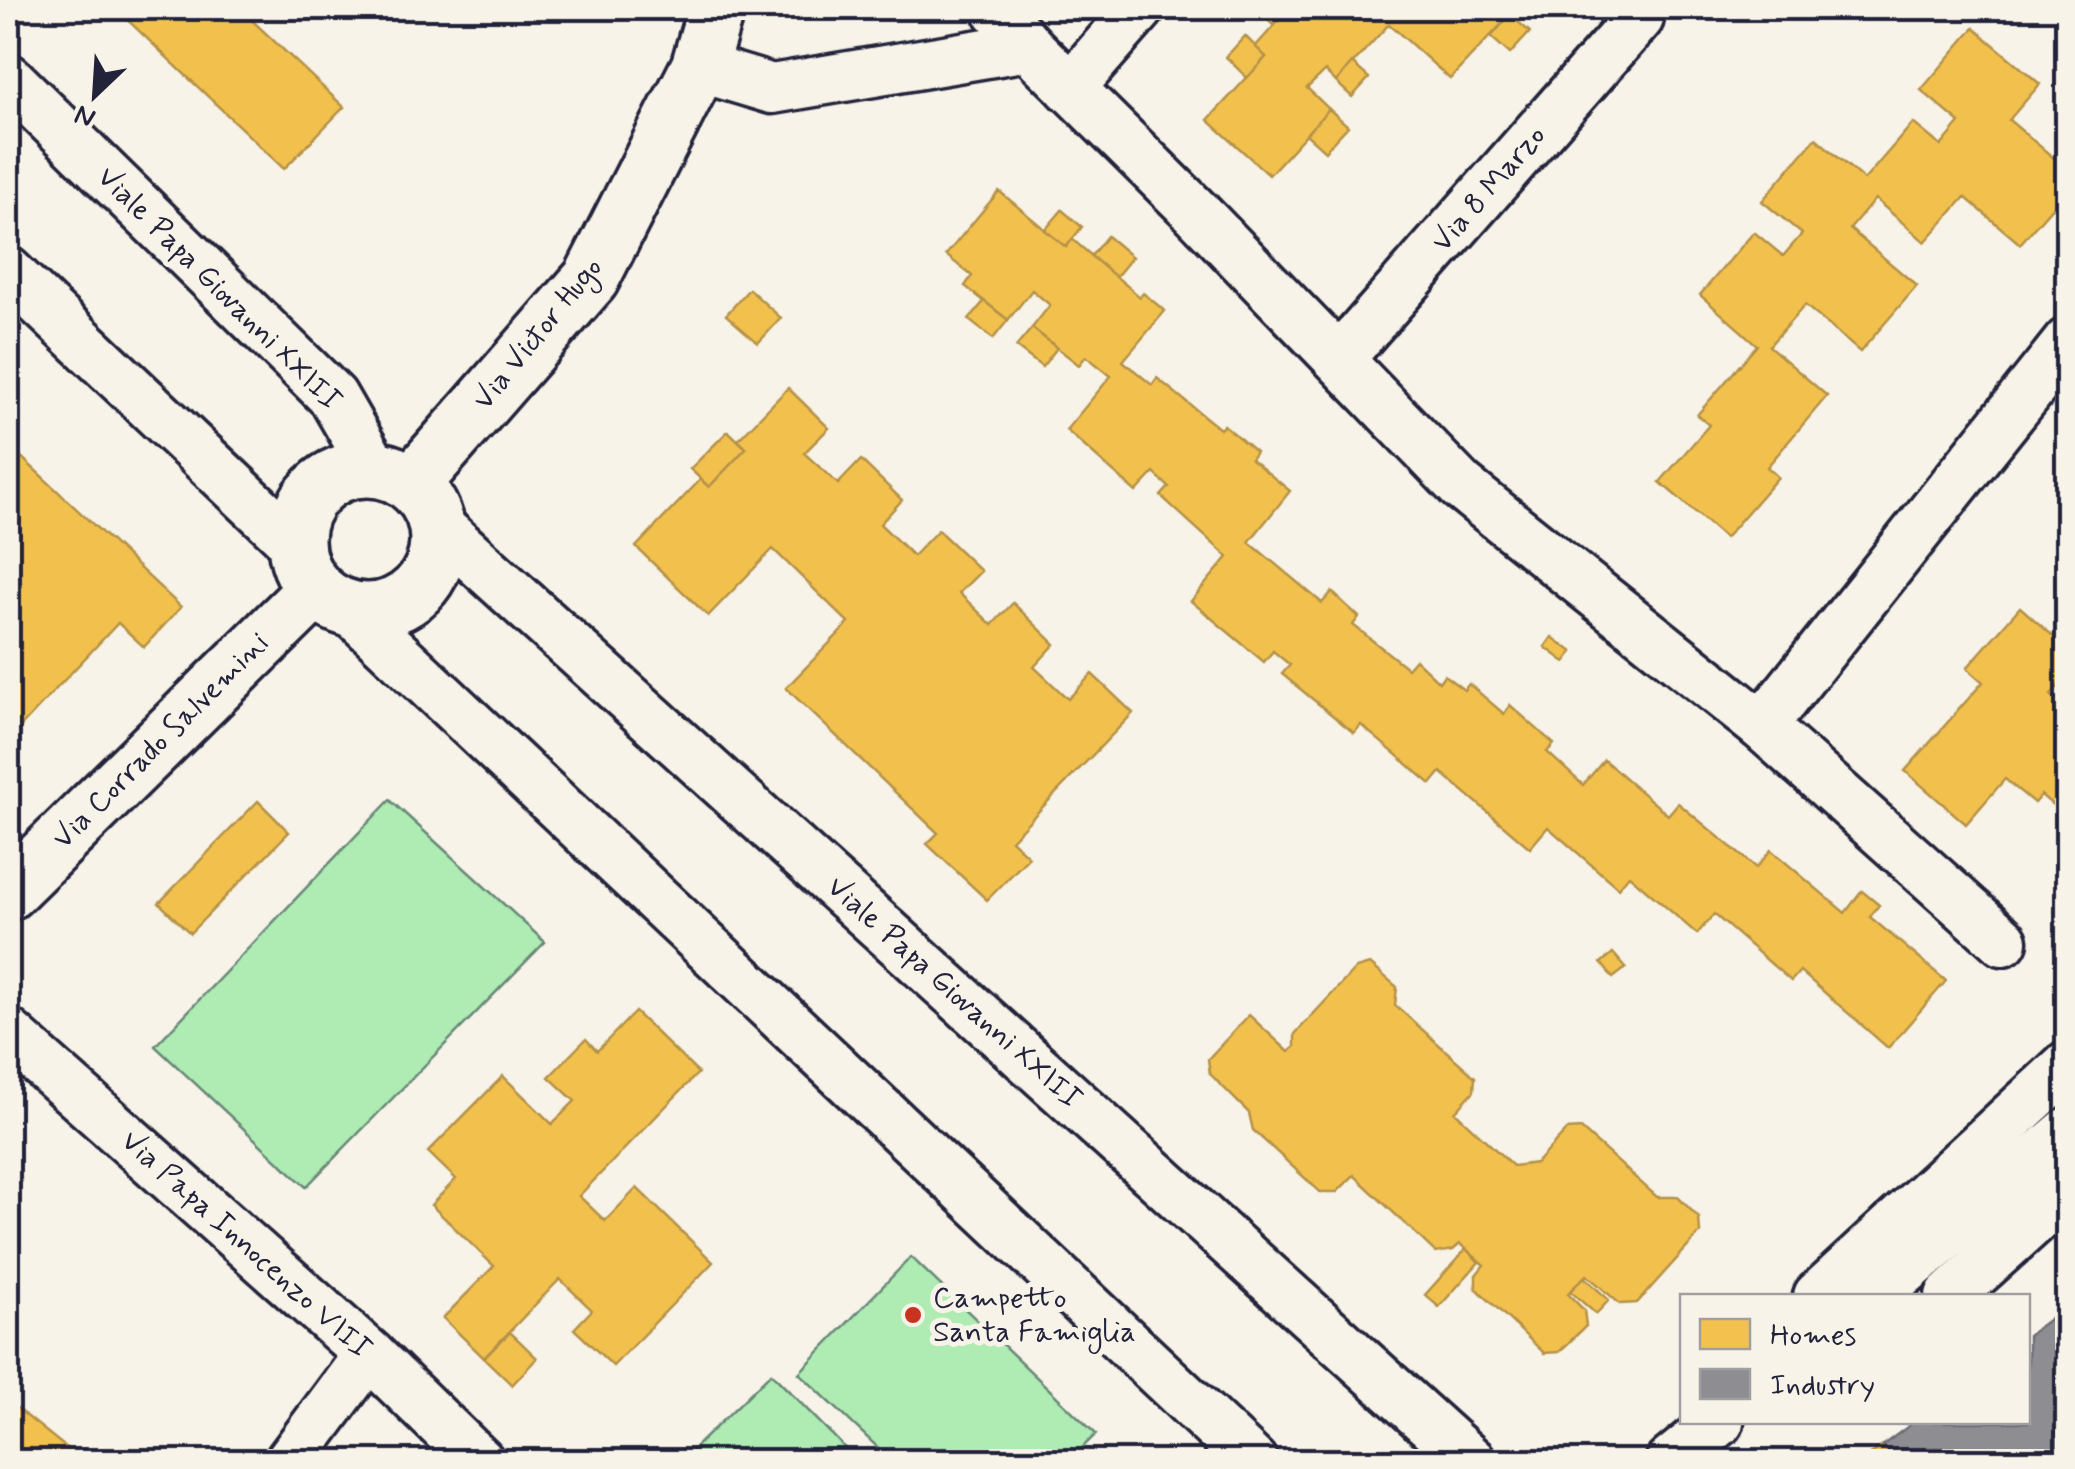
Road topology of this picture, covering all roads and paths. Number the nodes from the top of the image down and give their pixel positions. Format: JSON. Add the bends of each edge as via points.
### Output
{"nodes":[{"id":1,"x":716,"y":8,"type":"edge"},
{"id":2,"x":996,"y":8,"type":"edge"},
{"id":3,"x":1140,"y":8,"type":"edge"},
{"id":4,"x":1639,"y":18,"type":"dead end"},
{"id":5,"x":1028,"y":46,"type":"junction"},
{"id":6,"x":699,"y":67,"type":"junction"},
{"id":7,"x":8,"y":78,"type":"edge"},
{"id":8,"x":1070,"y":88,"type":"junction"},
{"id":9,"x":8,"y":272,"type":"edge"},
{"id":10,"x":2068,"y":342,"type":"edge"},
{"id":11,"x":1339,"y":360,"type":"junction"},
{"id":12,"x":408,"y":492,"type":"junction"},
{"id":13,"x":320,"y":581,"type":"junction"},
{"id":14,"x":1762,"y":726,"type":"junction"},
{"id":15,"x":8,"y":892,"type":"edge"},
{"id":16,"x":2003,"y":941,"type":"dead end"},
{"id":17,"x":8,"y":1032,"type":"edge"},
{"id":18,"x":2068,"y":1065,"type":"edge"},
{"id":19,"x":2068,"y":1132,"type":"edge"},
{"id":20,"x":2068,"y":1190,"type":"edge"},
{"id":21,"x":1820,"y":1294,"type":"edge"},
{"id":22,"x":1877,"y":1294,"type":"edge"},
{"id":23,"x":1952,"y":1294,"type":"edge"},
{"id":24,"x":369,"y":1354,"type":"junction"},
{"id":25,"x":1684,"y":1424,"type":"edge"},
{"id":26,"x":1718,"y":1424,"type":"edge"},
{"id":27,"x":290,"y":1462,"type":"edge"},
{"id":28,"x":480,"y":1462,"type":"edge"},
{"id":29,"x":1253,"y":1462,"type":"edge"},
{"id":30,"x":1472,"y":1462,"type":"edge"},
{"id":31,"x":1644,"y":1462,"type":"edge"},
{"id":32,"x":1670,"y":1462,"type":"edge"}],
"edges":[{"from":1,"to":6,"type":"main road","name":"Via Victor Hugo"},
{"from":2,"to":5,"type":"street"},
{"from":3,"to":8,"type":"street"},
{"from":4,"to":11,"type":"street","name":"Via 8 Marzo"},
{"from":5,"to":6,"type":"street","via":[[772,89]]},
{"from":5,"to":8,"type":"street"},
{"from":6,"to":12,"type":"main road","name":"Via Victor Hugo","via":[[591,279]]},
{"from":7,"to":12,"type":"street","name":"Viale Papa Giovanni XXIII","via":[[334,397]]},
{"from":8,"to":11,"type":"street"},
{"from":9,"to":13,"type":"street"},
{"from":10,"to":14,"type":"street"},
{"from":11,"to":14,"type":"street","via":[[1462,486]]},
{"from":12,"to":13,"type":"main road","via":[[354,469],[317,488],[297,524]]},
{"from":12,"to":13,"type":"main road","via":[[439,549],[417,592],[374,612]]},
{"from":12,"to":30,"type":"street","name":"Viale Papa Giovanni XXIII"},
{"from":13,"to":15,"type":"main road","name":"Via Corrado Salvemini"},
{"from":13,"to":29,"type":"street"},
{"from":14,"to":16,"type":"street"},
{"from":17,"to":24,"type":"street","name":"Via Papa Innocenzo VIII"},
{"from":18,"to":21,"type":"street"},
{"from":19,"to":22,"type":"street"},
{"from":20,"to":23,"type":"street"},
{"from":24,"to":27,"type":"street"},
{"from":24,"to":28,"type":"street","name":"Via Papa Innocenzo VIII"},
{"from":25,"to":31,"type":"street"},
{"from":26,"to":32,"type":"street"}]}
